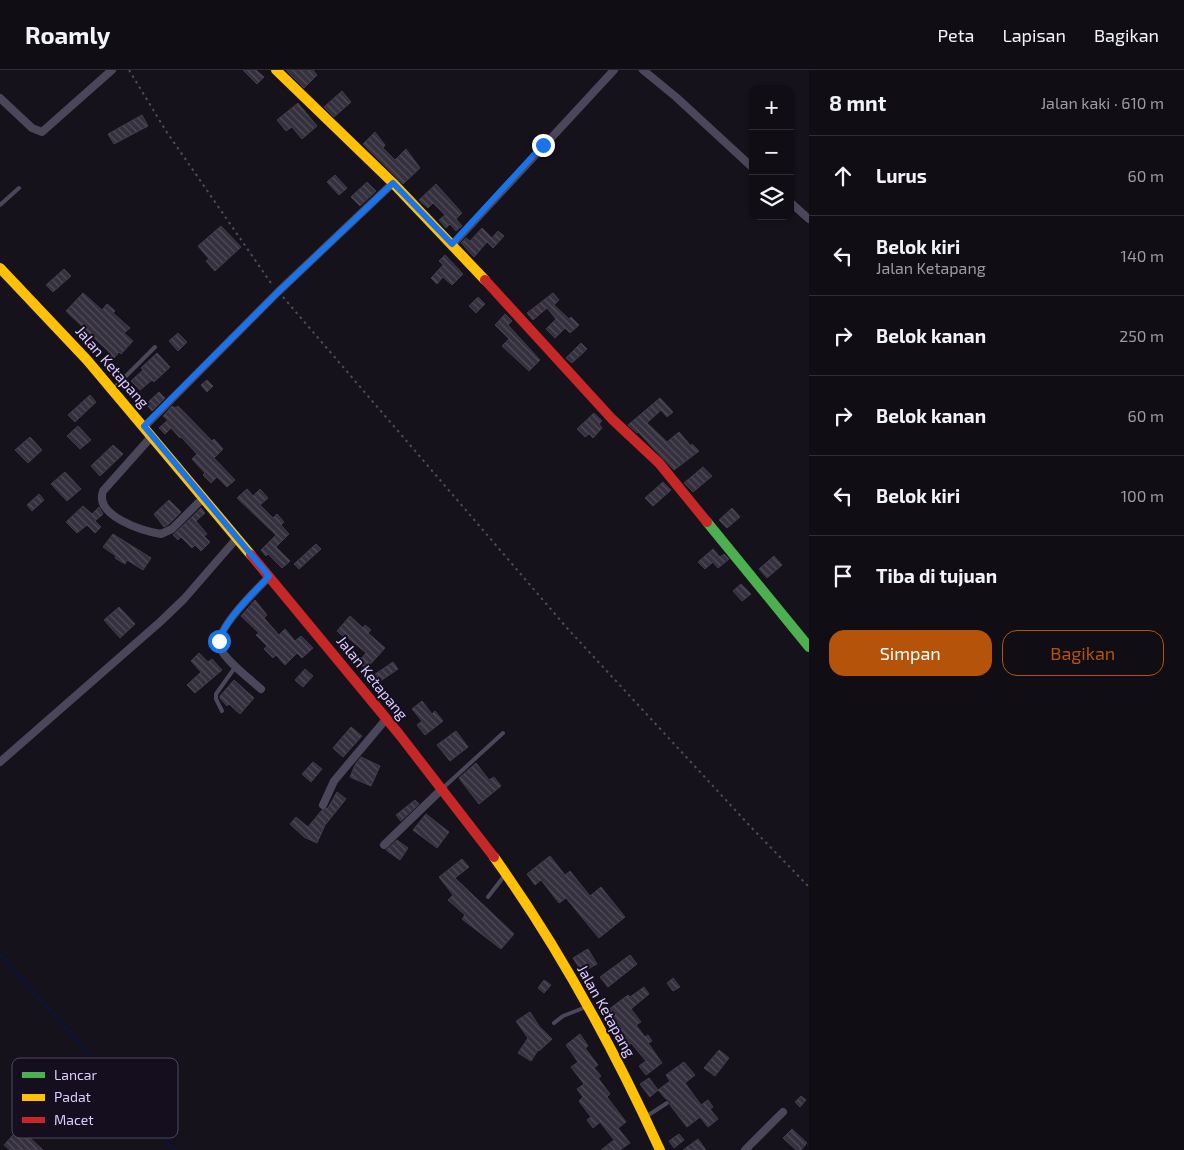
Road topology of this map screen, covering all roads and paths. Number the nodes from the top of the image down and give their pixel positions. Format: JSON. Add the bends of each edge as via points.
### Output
{"nodes":[{"id":1,"x":112,"y":70,"type":"edge"},
{"id":2,"x":129,"y":70,"type":"edge"},
{"id":3,"x":276,"y":70,"type":"edge"},
{"id":4,"x":614,"y":70,"type":"edge"},
{"id":5,"x":643,"y":70,"type":"edge"},
{"id":6,"x":0,"y":98,"type":"edge"},
{"id":7,"x":749,"y":164,"type":"edge"},
{"id":8,"x":393,"y":183,"type":"junction"},
{"id":9,"x":19,"y":188,"type":"dead end"},
{"id":10,"x":0,"y":205,"type":"edge"},
{"id":11,"x":794,"y":206,"type":"edge"},
{"id":12,"x":809,"y":219,"type":"edge"},
{"id":13,"x":452,"y":244,"type":"junction"},
{"id":14,"x":0,"y":268,"type":"edge"},
{"id":15,"x":278,"y":292,"type":"junction"},
{"id":16,"x":155,"y":347,"type":"dead end"},
{"id":17,"x":112,"y":389,"type":"junction"},
{"id":18,"x":144,"y":426,"type":"junction"},
{"id":19,"x":152,"y":436,"type":"junction"},
{"id":20,"x":203,"y":498,"type":"junction"},
{"id":21,"x":237,"y":538,"type":"junction"},
{"id":22,"x":269,"y":576,"type":"junction"},
{"id":23,"x":809,"y":647,"type":"edge"},
{"id":24,"x":236,"y":666,"type":"junction"},
{"id":25,"x":261,"y":689,"type":"dead end"},
{"id":26,"x":222,"y":711,"type":"dead end"},
{"id":27,"x":387,"y":718,"type":"junction"},
{"id":28,"x":503,"y":733,"type":"dead end"},
{"id":29,"x":0,"y":762,"type":"edge"},
{"id":30,"x":443,"y":788,"type":"junction"},
{"id":31,"x":323,"y":805,"type":"dead end"},
{"id":32,"x":384,"y":845,"type":"dead end"},
{"id":33,"x":506,"y":874,"type":"junction"},
{"id":34,"x":809,"y":887,"type":"edge"},
{"id":35,"x":488,"y":896,"type":"dead end"},
{"id":36,"x":588,"y":1006,"type":"junction"},
{"id":37,"x":554,"y":1023,"type":"dead end"},
{"id":38,"x":667,"y":1103,"type":"dead end"},
{"id":39,"x":782,"y":1112,"type":"dead end"},
{"id":40,"x":646,"y":1118,"type":"junction"},
{"id":41,"x":660,"y":1150,"type":"edge"},
{"id":42,"x":745,"y":1150,"type":"edge"}],
"edges":[{"from":1,"to":6,"type":"street","via":[[42,132],[32,128]]},
{"from":2,"to":15,"type":"path","via":[[166,132]]},
{"from":3,"to":8,"type":"main road"},
{"from":4,"to":13,"type":"street"},
{"from":5,"to":7,"type":"street"},
{"from":8,"to":13,"type":"main road"},
{"from":8,"to":15,"type":"street"},
{"from":9,"to":10,"type":"lane"},
{"from":11,"to":12,"type":"street"},
{"from":13,"to":23,"type":"main road","via":[[612,419],[659,463]]},
{"from":14,"to":17,"type":"main road","name":"Jalan Ketapang"},
{"from":15,"to":18,"type":"street"},
{"from":15,"to":34,"type":"path","via":[[567,628]]},
{"from":16,"to":17,"type":"lane"},
{"from":17,"to":18,"type":"main road","name":"Jalan Ketapang"},
{"from":18,"to":19,"type":"main road","name":"Jalan Ketapang"},
{"from":19,"to":20,"type":"main road","name":"Jalan Ketapang"},
{"from":19,"to":20,"type":"street","via":[[103,491],[104,505],[119,520],[162,534]]},
{"from":20,"to":21,"type":"main road","name":"Jalan Ketapang"},
{"from":21,"to":22,"type":"main road","name":"Jalan Ketapang"},
{"from":21,"to":29,"type":"street","via":[[190,593],[160,622]]},
{"from":22,"to":24,"type":"street","via":[[221,634],[219,646]]},
{"from":22,"to":27,"type":"main road","name":"Jalan Ketapang"},
{"from":24,"to":25,"type":"street"},
{"from":24,"to":26,"type":"lane","via":[[216,694]]},
{"from":27,"to":30,"type":"main road","name":"Jalan Ketapang"},
{"from":27,"to":31,"type":"street","via":[[334,781]]},
{"from":28,"to":30,"type":"lane"},
{"from":30,"to":32,"type":"street"},
{"from":30,"to":33,"type":"main road","name":"Jalan Ketapang"},
{"from":33,"to":35,"type":"lane"},
{"from":33,"to":36,"type":"main road","name":"Jalan Ketapang"},
{"from":36,"to":37,"type":"lane"},
{"from":36,"to":40,"type":"main road","name":"Jalan Ketapang"},
{"from":38,"to":40,"type":"lane"},
{"from":39,"to":42,"type":"street"},
{"from":40,"to":41,"type":"main road","name":"Jalan Ketapang"}]}
